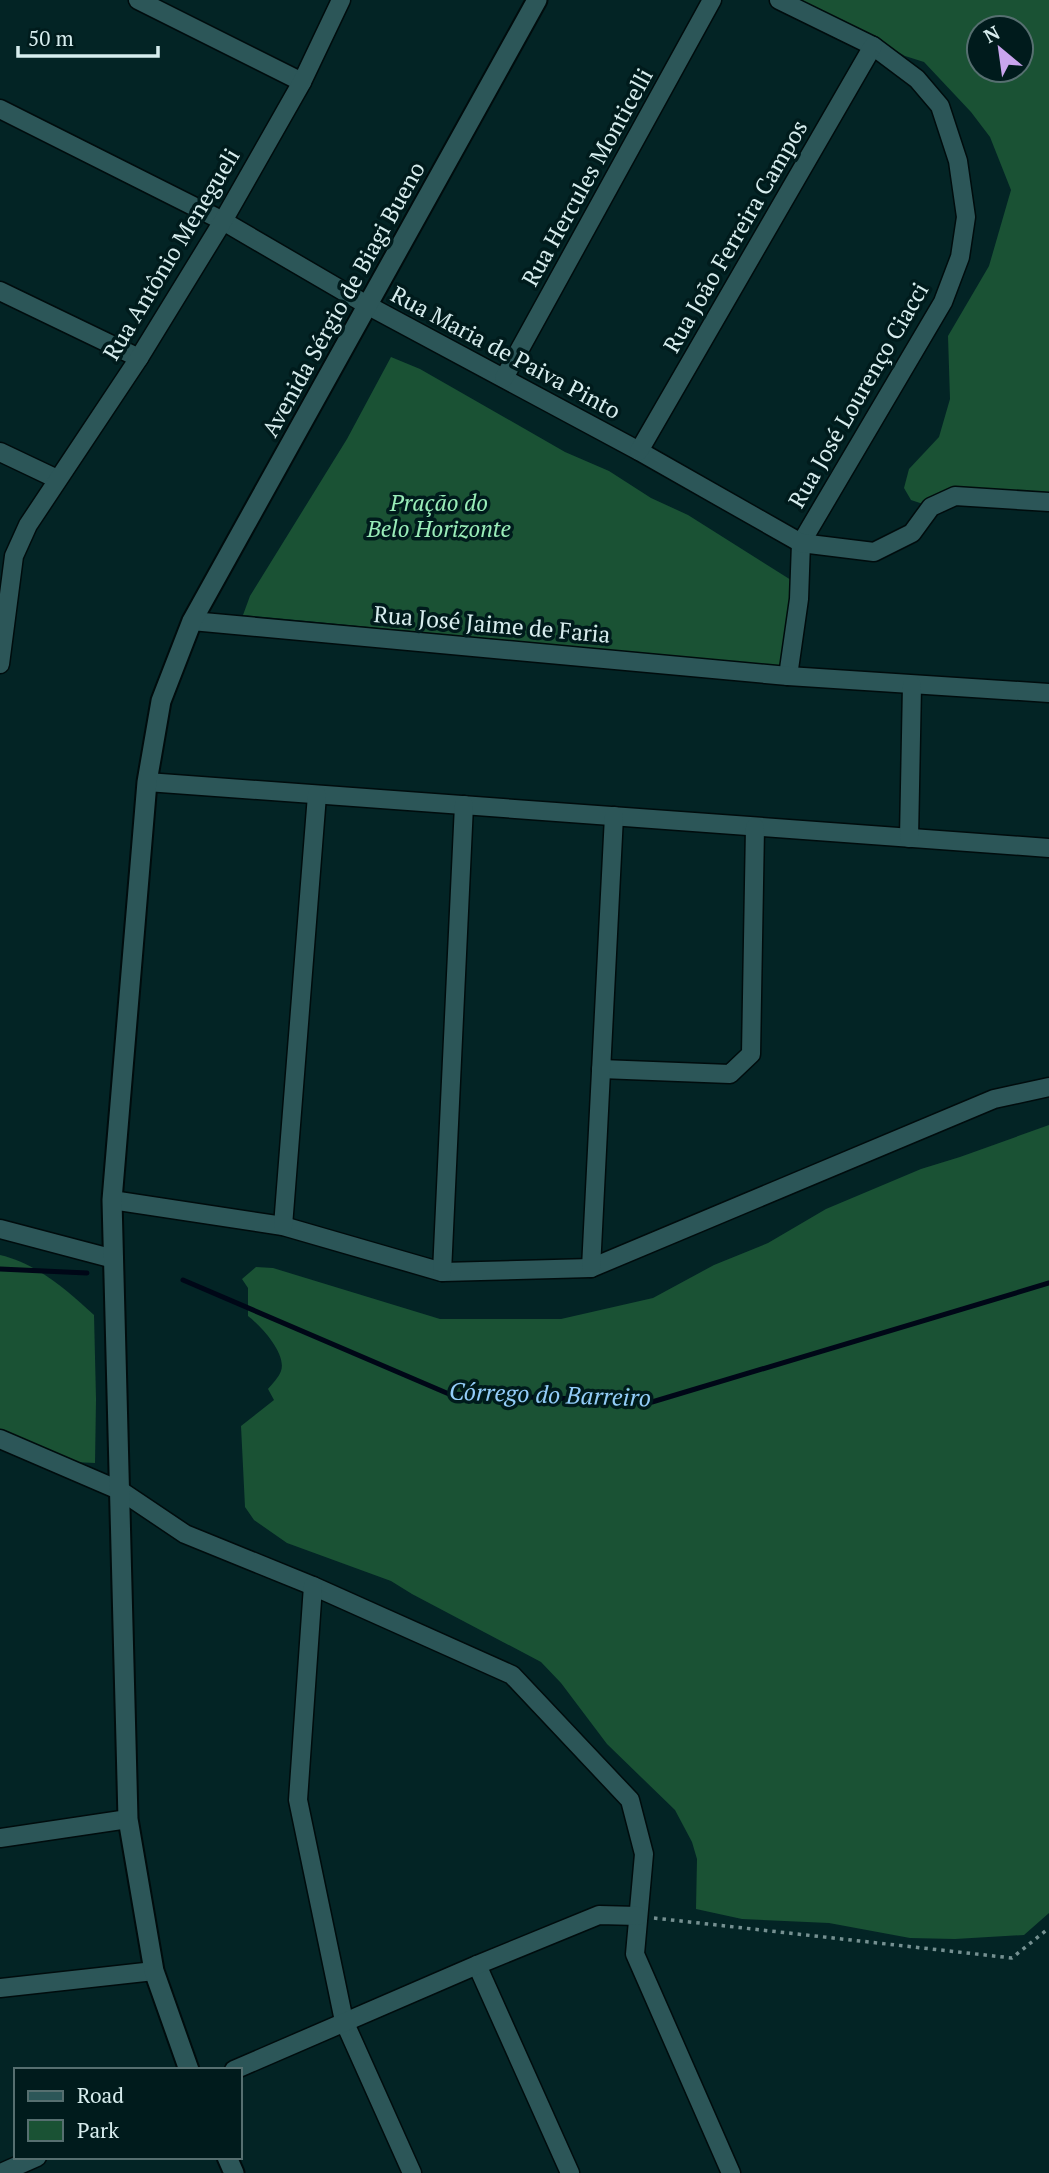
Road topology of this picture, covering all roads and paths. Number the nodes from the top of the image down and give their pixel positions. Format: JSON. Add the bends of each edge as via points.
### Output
{"nodes":[{"id":1,"x":138,"y":0,"type":"edge"},
{"id":2,"x":341,"y":0,"type":"edge"},
{"id":3,"x":537,"y":0,"type":"edge"},
{"id":4,"x":712,"y":0,"type":"edge"},
{"id":5,"x":779,"y":0,"type":"edge"},
{"id":6,"x":873,"y":46,"type":"junction"},
{"id":7,"x":302,"y":82,"type":"junction"},
{"id":8,"x":0,"y":109,"type":"edge"},
{"id":9,"x":223,"y":221,"type":"junction"},
{"id":10,"x":0,"y":291,"type":"edge"},
{"id":11,"x":367,"y":305,"type":"junction"},
{"id":12,"x":139,"y":358,"type":"junction"},
{"id":13,"x":504,"y":378,"type":"junction"},
{"id":14,"x":639,"y":451,"type":"junction"},
{"id":15,"x":0,"y":452,"type":"edge"},
{"id":16,"x":57,"y":479,"type":"junction"},
{"id":17,"x":1049,"y":502,"type":"edge"},
{"id":18,"x":801,"y":543,"type":"junction"},
{"id":19,"x":7,"y":553,"type":"edge"},
{"id":20,"x":192,"y":621,"type":"junction"},
{"id":21,"x":0,"y":664,"type":"edge"},
{"id":22,"x":788,"y":676,"type":"junction"},
{"id":23,"x":912,"y":685,"type":"junction"},
{"id":24,"x":1049,"y":693,"type":"edge"},
{"id":25,"x":147,"y":782,"type":"junction"},
{"id":26,"x":317,"y":795,"type":"junction"},
{"id":27,"x":464,"y":805,"type":"junction"},
{"id":28,"x":614,"y":816,"type":"junction"},
{"id":29,"x":755,"y":827,"type":"junction"},
{"id":30,"x":909,"y":838,"type":"junction"},
{"id":31,"x":1049,"y":848,"type":"edge"},
{"id":32,"x":601,"y":1069,"type":"junction"},
{"id":33,"x":1049,"y":1087,"type":"edge"},
{"id":34,"x":112,"y":1199,"type":"junction"},
{"id":35,"x":283,"y":1226,"type":"junction"},
{"id":36,"x":0,"y":1229,"type":"edge"},
{"id":37,"x":114,"y":1259,"type":"junction"},
{"id":38,"x":591,"y":1268,"type":"junction"},
{"id":39,"x":442,"y":1272,"type":"junction"},
{"id":40,"x":0,"y":1439,"type":"edge"},
{"id":41,"x":121,"y":1491,"type":"junction"},
{"id":42,"x":313,"y":1586,"type":"junction"},
{"id":43,"x":128,"y":1819,"type":"junction"},
{"id":44,"x":0,"y":1838,"type":"edge"},
{"id":45,"x":638,"y":1916,"type":"junction"},
{"id":46,"x":1049,"y":1928,"type":"edge"},
{"id":47,"x":477,"y":1965,"type":"junction"},
{"id":48,"x":154,"y":1970,"type":"junction"},
{"id":49,"x":0,"y":1988,"type":"edge"},
{"id":50,"x":344,"y":2021,"type":"junction"},
{"id":51,"x":188,"y":2068,"type":"edge"},
{"id":52,"x":238,"y":2068,"type":"edge"},
{"id":53,"x":32,"y":2159,"type":"edge"},
{"id":54,"x":1,"y":2173,"type":"edge"},
{"id":55,"x":412,"y":2173,"type":"edge"},
{"id":56,"x":570,"y":2173,"type":"edge"},
{"id":57,"x":732,"y":2173,"type":"edge"}],
"edges":[{"from":1,"to":7,"type":"street"},
{"from":2,"to":7,"type":"street","name":"Rua Antônio Menegueli"},
{"from":3,"to":11,"type":"street","name":"Avenida Sérgio de Biagi Bueno"},
{"from":4,"to":13,"type":"street","name":"Rua Hercules Monticelli"},
{"from":5,"to":6,"type":"street","name":"Rua José Lourenço Ciacci"},
{"from":6,"to":14,"type":"street","name":"Rua João Ferreira Campos"},
{"from":6,"to":18,"type":"street","name":"Rua José Lourenço Ciacci","via":[[918,79],[940,106],[958,161],[966,217],[960,257],[943,302]]},
{"from":7,"to":9,"type":"street","name":"Rua Antônio Menegueli"},
{"from":8,"to":9,"type":"street","name":"Rua Maria de Paiva Pinto"},
{"from":9,"to":11,"type":"street","name":"Rua Maria de Paiva Pinto"},
{"from":9,"to":12,"type":"street","name":"Rua Antônio Menegueli"},
{"from":10,"to":12,"type":"street"},
{"from":11,"to":13,"type":"street","name":"Rua Maria de Paiva Pinto"},
{"from":11,"to":20,"type":"street","name":"Avenida Sérgio de Biagi Bueno"},
{"from":12,"to":16,"type":"street","name":"Rua Antônio Menegueli"},
{"from":13,"to":14,"type":"street","name":"Rua Maria de Paiva Pinto"},
{"from":14,"to":18,"type":"street","name":"Rua Maria de Paiva Pinto"},
{"from":15,"to":16,"type":"street"},
{"from":16,"to":19,"type":"street","name":"Rua Antônio Menegueli"},
{"from":17,"to":18,"type":"street","via":[[955,496],[931,507],[912,533],[874,552]]},
{"from":18,"to":22,"type":"street","name":"Rua José Lourenço Ciacci"},
{"from":19,"to":21,"type":"street","name":"Rua Antônio Menegueli"},
{"from":20,"to":22,"type":"street","name":"Rua José Jaime de Faria"},
{"from":20,"to":25,"type":"street","name":"Avenida Sérgio de Biagi Bueno","via":[[161,701]]},
{"from":22,"to":23,"type":"street","name":"Rua José Jaime de Faria"},
{"from":23,"to":24,"type":"street","name":"Rua José Jaime de Faria"},
{"from":23,"to":30,"type":"street"},
{"from":25,"to":26,"type":"street"},
{"from":25,"to":34,"type":"street","name":"Avenida Sérgio de Biagi Bueno"},
{"from":26,"to":27,"type":"street"},
{"from":26,"to":35,"type":"street"},
{"from":27,"to":28,"type":"street"},
{"from":27,"to":39,"type":"street"},
{"from":28,"to":29,"type":"street"},
{"from":28,"to":32,"type":"street"},
{"from":29,"to":30,"type":"street"},
{"from":29,"to":32,"type":"street","via":[[751,1054],[730,1074]]},
{"from":30,"to":31,"type":"street"},
{"from":32,"to":38,"type":"street"},
{"from":33,"to":38,"type":"street","via":[[994,1099]]},
{"from":34,"to":35,"type":"street"},
{"from":34,"to":37,"type":"street","name":"Avenida Sérgio de Biagi Bueno"},
{"from":35,"to":39,"type":"street"},
{"from":36,"to":37,"type":"street"},
{"from":37,"to":41,"type":"street","name":"Avenida Sérgio de Biagi Bueno"},
{"from":38,"to":39,"type":"street"},
{"from":40,"to":41,"type":"street"},
{"from":41,"to":42,"type":"street","via":[[185,1534]]},
{"from":41,"to":43,"type":"street","name":"Avenida Sérgio de Biagi Bueno"},
{"from":42,"to":45,"type":"street","via":[[512,1675],[630,1800],[644,1854]]},
{"from":42,"to":50,"type":"street","via":[[298,1800]]},
{"from":43,"to":44,"type":"street"},
{"from":43,"to":48,"type":"street","name":"Avenida Sérgio de Biagi Bueno"},
{"from":45,"to":46,"type":"path","via":[[1012,1958]]},
{"from":45,"to":47,"type":"street","via":[[599,1915]]},
{"from":45,"to":57,"type":"street","via":[[635,1954]]},
{"from":47,"to":50,"type":"street"},
{"from":47,"to":56,"type":"street"},
{"from":48,"to":49,"type":"street"},
{"from":48,"to":51,"type":"street","name":"Avenida Sérgio de Biagi Bueno"},
{"from":50,"to":52,"type":"street"},
{"from":50,"to":55,"type":"street"},
{"from":53,"to":54,"type":"street"}]}
